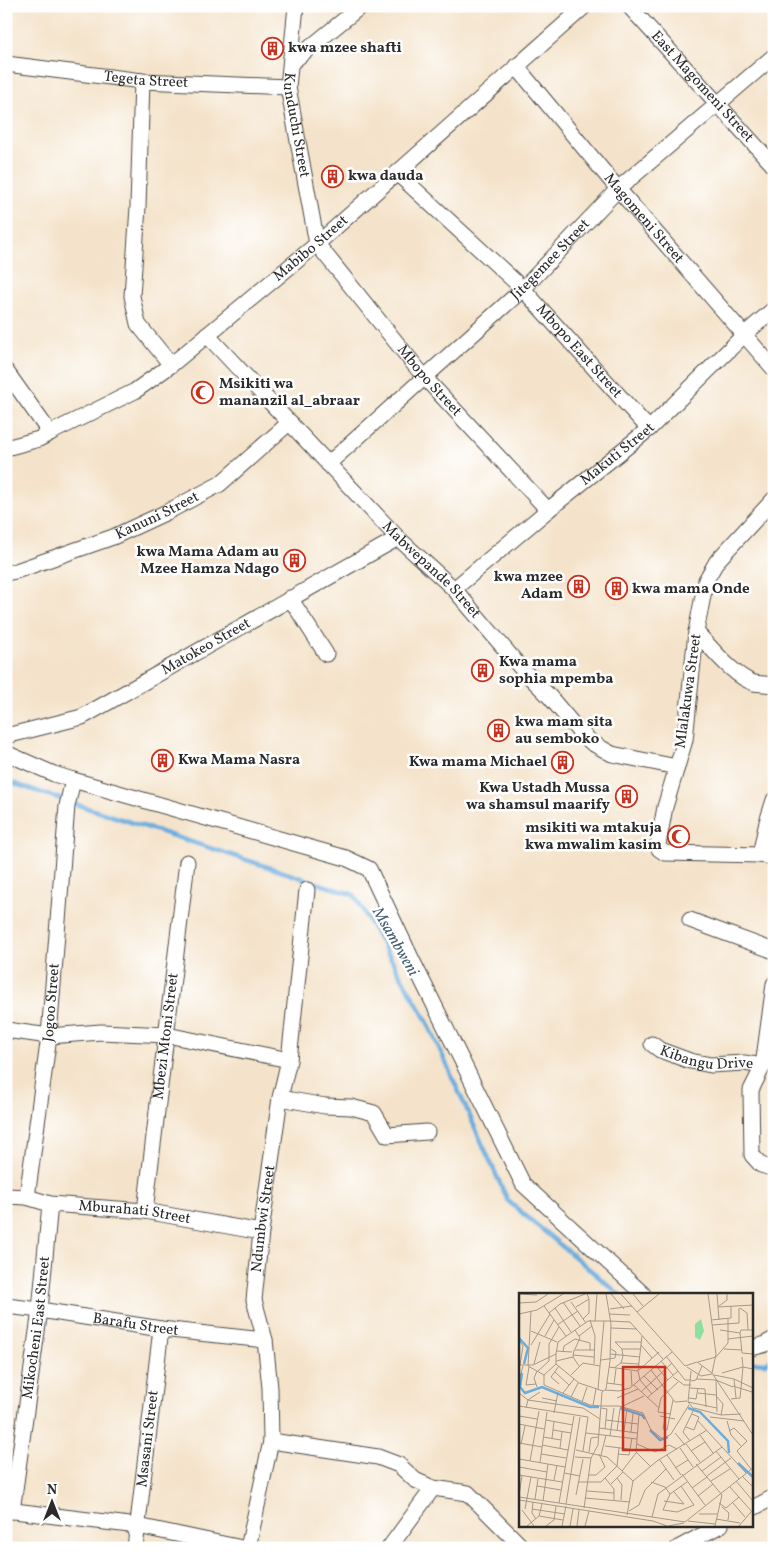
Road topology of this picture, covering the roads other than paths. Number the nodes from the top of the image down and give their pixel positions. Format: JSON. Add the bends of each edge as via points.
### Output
{"nodes":[{"id":1,"x":296,"y":6,"type":"edge"},
{"id":2,"x":361,"y":6,"type":"edge"},
{"id":3,"x":585,"y":6,"type":"edge"},
{"id":4,"x":629,"y":6,"type":"edge"},
{"id":5,"x":774,"y":56,"type":"edge"},
{"id":6,"x":291,"y":63,"type":"junction"},
{"id":7,"x":6,"y":64,"type":"edge"},
{"id":8,"x":516,"y":66,"type":"junction"},
{"id":9,"x":142,"y":81,"type":"junction"},
{"id":10,"x":288,"y":87,"type":"junction"},
{"id":11,"x":718,"y":105,"type":"junction"},
{"id":12,"x":774,"y":166,"type":"edge"},
{"id":13,"x":397,"y":173,"type":"junction"},
{"id":14,"x":618,"y":189,"type":"junction"},
{"id":15,"x":317,"y":244,"type":"junction"},
{"id":16,"x":523,"y":289,"type":"junction"},
{"id":17,"x":774,"y":309,"type":"edge"},
{"id":18,"x":745,"y":334,"type":"junction"},
{"id":19,"x":207,"y":335,"type":"junction"},
{"id":20,"x":171,"y":366,"type":"junction"},
{"id":21,"x":774,"y":369,"type":"edge"},
{"id":22,"x":6,"y":371,"type":"edge"},
{"id":23,"x":425,"y":378,"type":"junction"},
{"id":24,"x":290,"y":422,"type":"junction"},
{"id":25,"x":650,"y":429,"type":"junction"},
{"id":26,"x":50,"y":433,"type":"junction"},
{"id":27,"x":6,"y":448,"type":"edge"},
{"id":28,"x":328,"y":464,"type":"junction"},
{"id":29,"x":774,"y":499,"type":"edge"},
{"id":30,"x":548,"y":510,"type":"junction"},
{"id":31,"x":398,"y":538,"type":"junction"},
{"id":32,"x":6,"y":573,"type":"edge"},
{"id":33,"x":454,"y":589,"type":"junction"},
{"id":34,"x":290,"y":598,"type":"junction"},
{"id":35,"x":696,"y":632,"type":"junction"},
{"id":36,"x":326,"y":654,"type":"dead end"},
{"id":37,"x":774,"y":685,"type":"edge"},
{"id":38,"x":6,"y":736,"type":"edge"},
{"id":39,"x":6,"y":753,"type":"edge"},
{"id":40,"x":677,"y":767,"type":"junction"},
{"id":41,"x":70,"y":793,"type":"junction"},
{"id":42,"x":774,"y":800,"type":"edge"},
{"id":43,"x":767,"y":856,"type":"edge"},
{"id":44,"x":187,"y":862,"type":"dead end"},
{"id":45,"x":307,"y":890,"type":"dead end"},
{"id":46,"x":690,"y":920,"type":"dead end"},
{"id":47,"x":774,"y":951,"type":"edge"},
{"id":48,"x":774,"y":984,"type":"edge"},
{"id":49,"x":6,"y":1030,"type":"edge"},
{"id":50,"x":167,"y":1035,"type":"junction"},
{"id":51,"x":49,"y":1036,"type":"junction"},
{"id":52,"x":652,"y":1044,"type":"dead end"},
{"id":53,"x":288,"y":1060,"type":"junction"},
{"id":54,"x":763,"y":1066,"type":"junction"},
{"id":55,"x":280,"y":1098,"type":"junction"},
{"id":56,"x":428,"y":1132,"type":"dead end"},
{"id":57,"x":774,"y":1169,"type":"edge"},
{"id":58,"x":6,"y":1196,"type":"edge"},
{"id":59,"x":27,"y":1198,"type":"junction"},
{"id":60,"x":50,"y":1204,"type":"junction"},
{"id":61,"x":144,"y":1211,"type":"junction"},
{"id":62,"x":261,"y":1232,"type":"junction"},
{"id":63,"x":642,"y":1293,"type":"edge"},
{"id":64,"x":6,"y":1306,"type":"edge"},
{"id":65,"x":40,"y":1310,"type":"junction"},
{"id":66,"x":161,"y":1329,"type":"junction"},
{"id":67,"x":774,"y":1339,"type":"edge"},
{"id":68,"x":265,"y":1340,"type":"junction"},
{"id":69,"x":752,"y":1348,"type":"edge"},
{"id":70,"x":271,"y":1442,"type":"junction"},
{"id":71,"x":432,"y":1488,"type":"junction"},
{"id":72,"x":774,"y":1497,"type":"edge"},
{"id":73,"x":752,"y":1508,"type":"edge"},
{"id":74,"x":9,"y":1511,"type":"edge"},
{"id":75,"x":138,"y":1526,"type":"junction"},
{"id":76,"x":719,"y":1526,"type":"edge"},
{"id":77,"x":135,"y":1548,"type":"edge"},
{"id":78,"x":242,"y":1548,"type":"edge"},
{"id":79,"x":248,"y":1548,"type":"edge"},
{"id":80,"x":389,"y":1548,"type":"edge"},
{"id":81,"x":524,"y":1548,"type":"edge"},
{"id":82,"x":678,"y":1548,"type":"edge"}],
"edges":[{"from":1,"to":6,"type":"street","name":"Kunduchi Street"},
{"from":2,"to":6,"type":"street"},
{"from":3,"to":8,"type":"street","name":"Mabibo Street"},
{"from":4,"to":11,"type":"street","name":"East Magomeni Street"},
{"from":5,"to":11,"type":"street","name":"Jitegemee Street"},
{"from":6,"to":10,"type":"street","name":"Kunduchi Street"},
{"from":7,"to":9,"type":"street","name":"Tegeta Street"},
{"from":8,"to":13,"type":"street","name":"Mabibo Street"},
{"from":8,"to":14,"type":"street","name":"Magomeni Street"},
{"from":9,"to":10,"type":"street","name":"Tegeta Street"},
{"from":9,"to":20,"type":"street","via":[[132,296],[138,324]]},
{"from":10,"to":15,"type":"street","name":"Kunduchi Street"},
{"from":11,"to":12,"type":"street","name":"East Magomeni Street"},
{"from":11,"to":14,"type":"street","name":"Jitegemee Street"},
{"from":13,"to":15,"type":"street","name":"Mabibo Street"},
{"from":13,"to":16,"type":"street","name":"Mbopo East Street"},
{"from":14,"to":16,"type":"street","name":"Jitegemee Street"},
{"from":14,"to":18,"type":"street","name":"Magomeni Street"},
{"from":15,"to":19,"type":"street","name":"Mabibo Street"},
{"from":15,"to":23,"type":"street","name":"Mbopo Street"},
{"from":16,"to":23,"type":"street","name":"Jitegemee Street"},
{"from":16,"to":25,"type":"street","name":"Mbopo East Street"},
{"from":17,"to":18,"type":"street","name":"Makuti Street"},
{"from":18,"to":21,"type":"street","name":"Magomeni Street"},
{"from":18,"to":25,"type":"street","name":"Makuti Street"},
{"from":19,"to":20,"type":"street","name":"Mabibo Street"},
{"from":19,"to":24,"type":"street","name":"Mabwepande Street"},
{"from":20,"to":26,"type":"street","name":"Mabibo Street","via":[[135,391]]},
{"from":22,"to":26,"type":"street"},
{"from":23,"to":28,"type":"street","name":"Jitegemee Street"},
{"from":23,"to":30,"type":"street","name":"Mbopo Street"},
{"from":24,"to":28,"type":"street","name":"Mabwepande Street"},
{"from":24,"to":32,"type":"street","name":"Kanuni Street","via":[[220,484],[112,537]]},
{"from":25,"to":30,"type":"street","name":"Makuti Street"},
{"from":26,"to":27,"type":"street","name":"Mabibo Street"},
{"from":28,"to":31,"type":"street","name":"Mabwepande Street"},
{"from":29,"to":35,"type":"street","name":"Mlalakuwa Street","via":[[717,561],[706,580]]},
{"from":30,"to":33,"type":"street","name":"Makuti Street"},
{"from":31,"to":33,"type":"street","name":"Mabwepande Street"},
{"from":31,"to":34,"type":"street","name":"Matokeo Street"},
{"from":33,"to":40,"type":"street","name":"Mabwepande Street","via":[[521,668],[592,743],[612,754]]},
{"from":34,"to":36,"type":"street"},
{"from":34,"to":38,"type":"street","name":"Matokeo Street","via":[[82,717]]},
{"from":35,"to":37,"type":"street","via":[[744,678],[754,683]]},
{"from":35,"to":40,"type":"street","name":"Mlalakuwa Street","via":[[685,740]]},
{"from":39,"to":41,"type":"street","via":[[54,774]]},
{"from":40,"to":43,"type":"street","name":"Mlalakuwa Street","via":[[664,814],[659,849],[665,853],[692,855]]},
{"from":41,"to":51,"type":"street","name":"Jogoo Street"},
{"from":41,"to":63,"type":"street","via":[[346,858],[370,869],[523,1184]]},
{"from":42,"to":43,"type":"street","via":[[767,822]]},
{"from":44,"to":50,"type":"street","name":"Mbezi Mtoni Street"},
{"from":45,"to":53,"type":"street","name":"Ndumbwi Street"},
{"from":46,"to":47,"type":"street"},
{"from":48,"to":54,"type":"street"},
{"from":49,"to":51,"type":"street"},
{"from":50,"to":51,"type":"street","via":[[102,1032]]},
{"from":50,"to":53,"type":"street"},
{"from":50,"to":61,"type":"street","name":"Mbezi Mtoni Street"},
{"from":51,"to":59,"type":"street","name":"Jogoo Street"},
{"from":52,"to":54,"type":"street","name":"Kibangu Drive","via":[[690,1061],[711,1065],[744,1063]]},
{"from":53,"to":55,"type":"street","name":"Ndumbwi Street"},
{"from":54,"to":57,"type":"street","via":[[751,1090],[752,1155],[761,1165]]},
{"from":55,"to":56,"type":"street","via":[[374,1113],[387,1135]]},
{"from":55,"to":62,"type":"street","name":"Ndumbwi Street"},
{"from":58,"to":59,"type":"street","name":"Mburahati Street"},
{"from":59,"to":60,"type":"street","name":"Mburahati Street"},
{"from":60,"to":61,"type":"street","name":"Mburahati Street"},
{"from":60,"to":65,"type":"street","name":"Mikocheni East Street"},
{"from":61,"to":62,"type":"street","name":"Mburahati Street"},
{"from":62,"to":68,"type":"street","name":"Ndumbwi Street","via":[[254,1300]]},
{"from":64,"to":65,"type":"street","name":"Barafu Street"},
{"from":65,"to":66,"type":"street","name":"Barafu Street"},
{"from":65,"to":74,"type":"street","name":"Mikocheni East Street"},
{"from":66,"to":68,"type":"street","name":"Barafu Street"},
{"from":66,"to":75,"type":"street","name":"Msasani Street"},
{"from":67,"to":69,"type":"street"},
{"from":68,"to":70,"type":"street","name":"Ndumbwi Street"},
{"from":70,"to":71,"type":"street","via":[[378,1457],[399,1465],[415,1480]]},
{"from":70,"to":79,"type":"street","name":"Ndumbwi Street"},
{"from":71,"to":80,"type":"street"},
{"from":71,"to":81,"type":"street","via":[[468,1493]]},
{"from":72,"to":73,"type":"street"},
{"from":74,"to":75,"type":"street"},
{"from":75,"to":77,"type":"street","name":"Msasani Street"},
{"from":75,"to":78,"type":"street"},
{"from":76,"to":82,"type":"street"}]}
